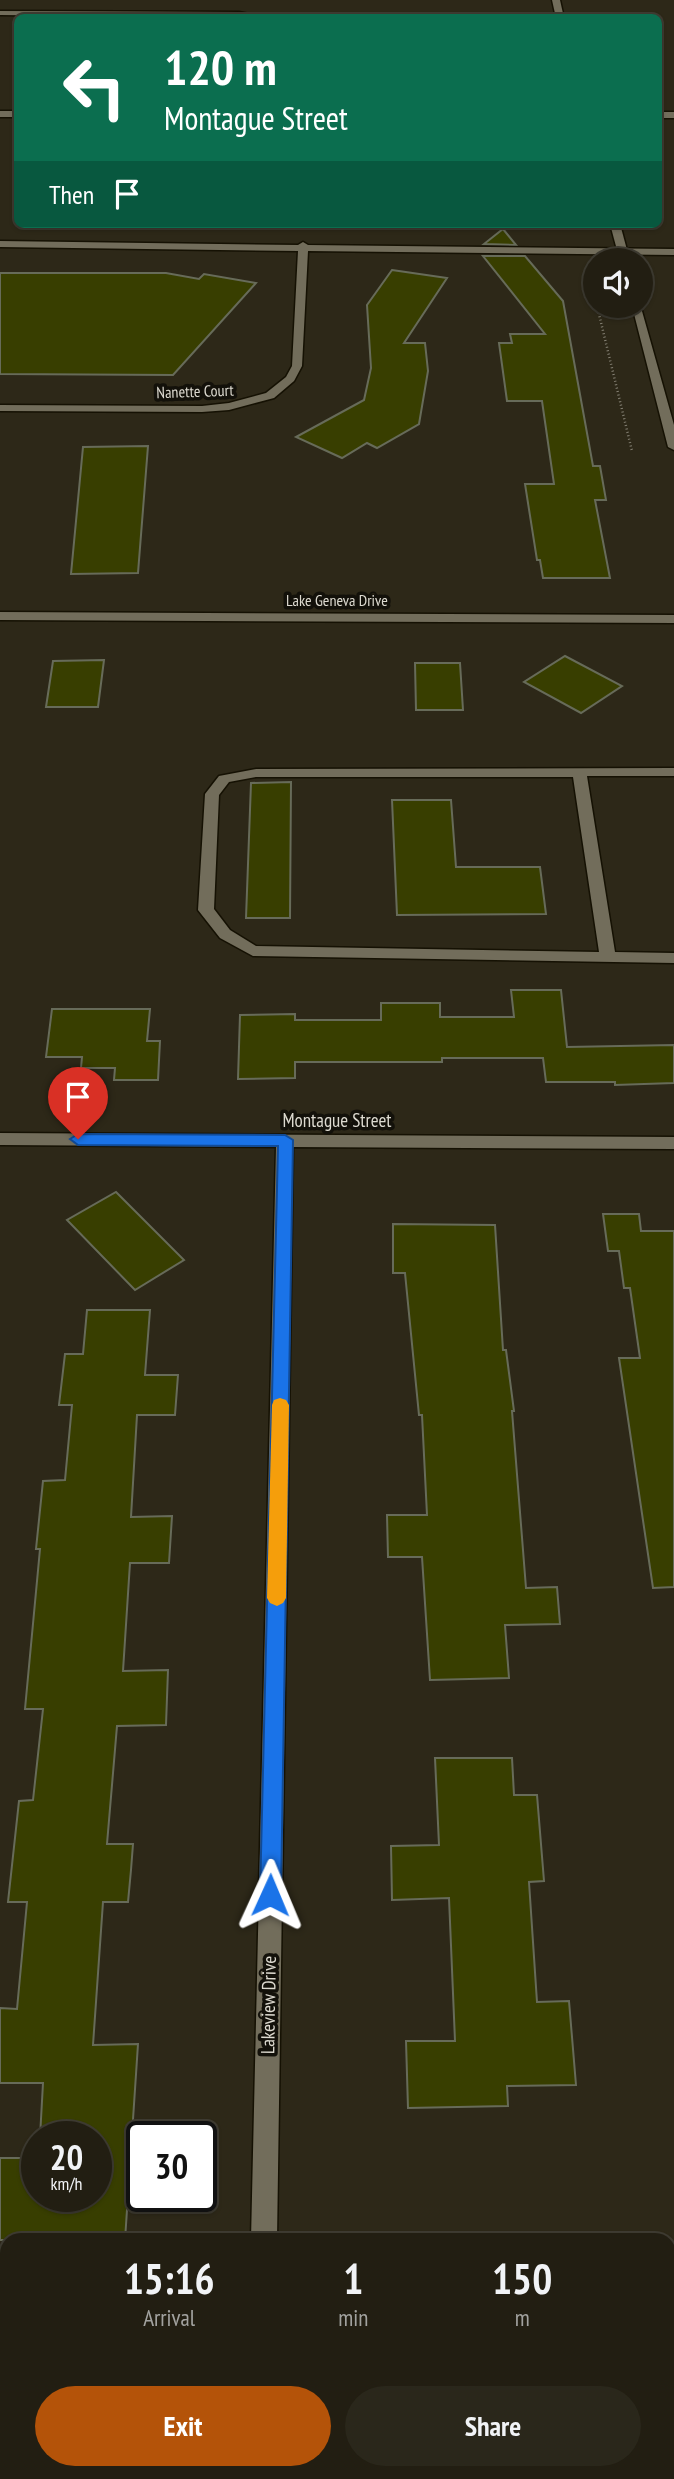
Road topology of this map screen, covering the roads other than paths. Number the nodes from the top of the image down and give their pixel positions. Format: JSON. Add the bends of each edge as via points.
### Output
{"nodes":[{"id":1,"x":0,"y":13,"type":"edge"},
{"id":2,"x":239,"y":14,"type":"edge"},
{"id":3,"x":616,"y":228,"type":"edge"},
{"id":4,"x":0,"y":244,"type":"edge"},
{"id":5,"x":303,"y":246,"type":"junction"},
{"id":6,"x":622,"y":248,"type":"edge"},
{"id":7,"x":674,"y":252,"type":"edge"},
{"id":8,"x":653,"y":254,"type":"edge"},
{"id":9,"x":583,"y":255,"type":"edge"},
{"id":10,"x":640,"y":318,"type":"edge"},
{"id":11,"x":0,"y":408,"type":"edge"},
{"id":12,"x":671,"y":424,"type":"edge"},
{"id":13,"x":674,"y":447,"type":"edge"},
{"id":14,"x":0,"y":616,"type":"edge"},
{"id":15,"x":674,"y":619,"type":"edge"},
{"id":16,"x":579,"y":772,"type":"junction"},
{"id":17,"x":674,"y":772,"type":"edge"},
{"id":18,"x":608,"y":957,"type":"junction"},
{"id":19,"x":674,"y":958,"type":"edge"},
{"id":20,"x":0,"y":1139,"type":"edge"},
{"id":21,"x":285,"y":1140,"type":"junction"},
{"id":22,"x":674,"y":1143,"type":"edge"},
{"id":23,"x":264,"y":2233,"type":"edge"}],
"edges":[{"from":1,"to":2,"type":"street"},
{"from":3,"to":6,"type":"street"},
{"from":4,"to":5,"type":"street"},
{"from":5,"to":9,"type":"street"},
{"from":5,"to":11,"type":"street","name":"Nanette Court","via":[[297,366],[285,385],[263,398],[202,409]]},
{"from":7,"to":8,"type":"street"},
{"from":10,"to":12,"type":"street"},
{"from":12,"to":13,"type":"street"},
{"from":14,"to":15,"type":"street","name":"Lake Geneva Drive"},
{"from":16,"to":17,"type":"street"},
{"from":16,"to":18,"type":"street"},
{"from":16,"to":18,"type":"street","via":[[256,773],[224,779],[212,794],[206,911],[225,934],[253,951]]},
{"from":18,"to":19,"type":"street"},
{"from":20,"to":21,"type":"street","name":"Montague Street"},
{"from":21,"to":22,"type":"street","name":"Montague Street"},
{"from":21,"to":23,"type":"street","name":"Lakeview Drive"}]}
